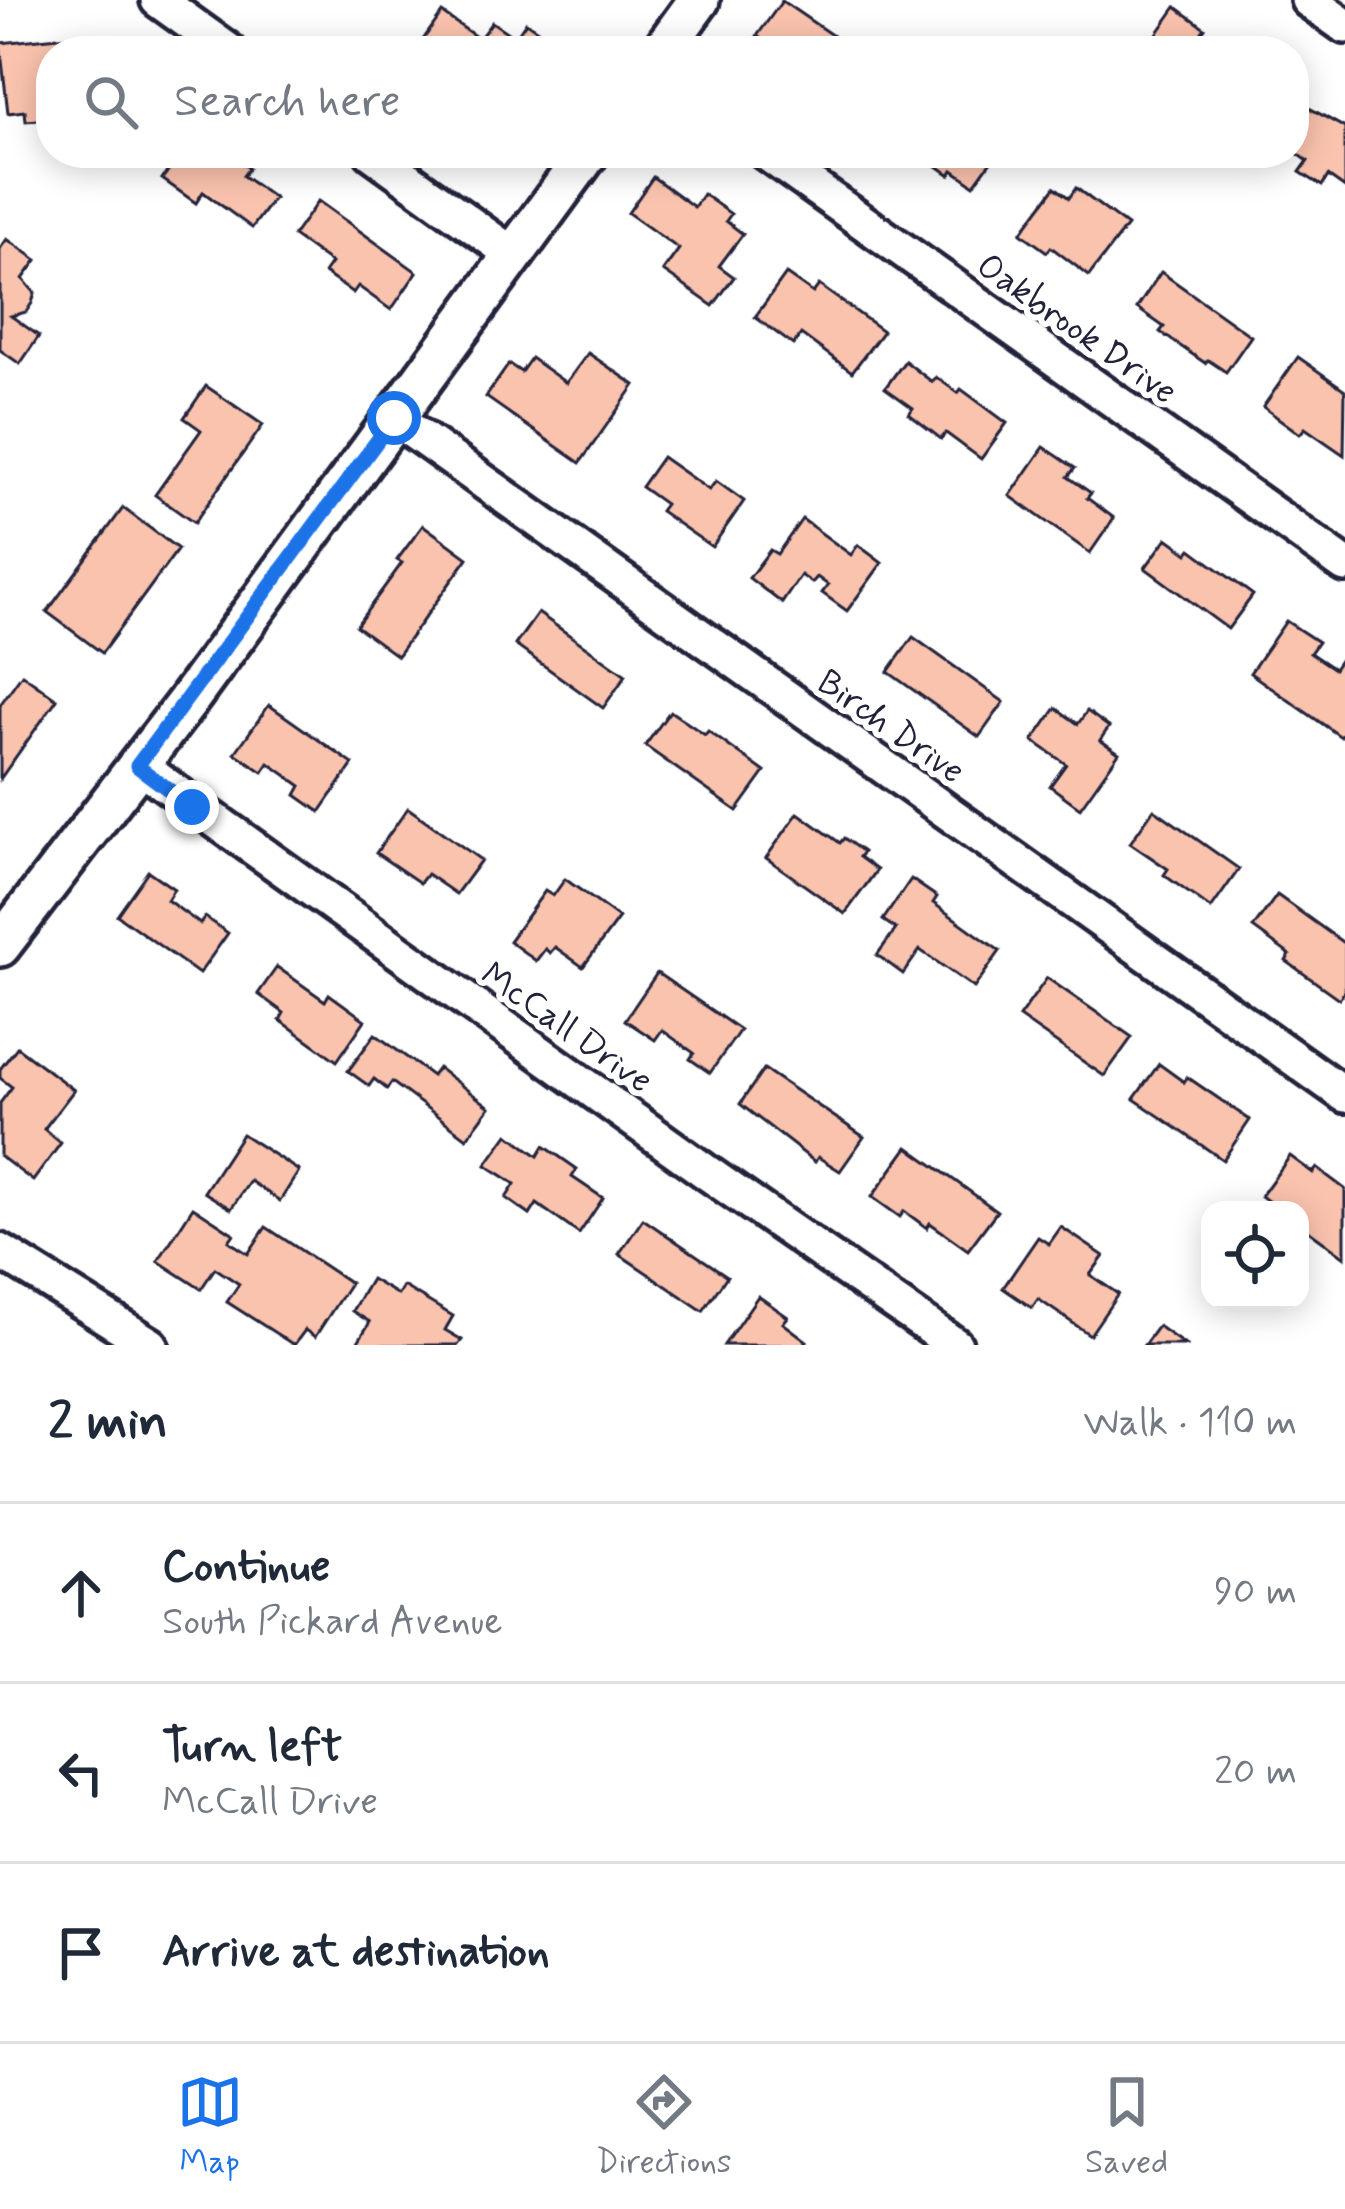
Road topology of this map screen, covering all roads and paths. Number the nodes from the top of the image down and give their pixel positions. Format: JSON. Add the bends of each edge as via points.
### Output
{"nodes":[{"id":1,"x":158,"y":0,"type":"edge"},
{"id":2,"x":699,"y":0,"type":"edge"},
{"id":3,"x":1308,"y":0,"type":"edge"},
{"id":4,"x":1345,"y":26,"type":"edge"},
{"id":5,"x":209,"y":36,"type":"edge"},
{"id":6,"x":673,"y":36,"type":"edge"},
{"id":7,"x":392,"y":168,"type":"edge"},
{"id":8,"x":577,"y":168,"type":"edge"},
{"id":9,"x":787,"y":168,"type":"edge"},
{"id":10,"x":514,"y":256,"type":"junction"},
{"id":11,"x":394,"y":418,"type":"junction"},
{"id":12,"x":1345,"y":565,"type":"edge"},
{"id":13,"x":137,"y":766,"type":"junction"},
{"id":14,"x":0,"y":946,"type":"edge"},
{"id":15,"x":1345,"y":1095,"type":"edge"},
{"id":16,"x":0,"y":1251,"type":"edge"},
{"id":17,"x":151,"y":1345,"type":"edge"},
{"id":18,"x":956,"y":1345,"type":"edge"}],
"edges":[{"from":1,"to":5,"type":"street"},
{"from":2,"to":6,"type":"street"},
{"from":3,"to":4,"type":"street"},
{"from":7,"to":10,"type":"street"},
{"from":8,"to":10,"type":"street"},
{"from":9,"to":12,"type":"street","name":"Oakbrook Drive"},
{"from":10,"to":11,"type":"street"},
{"from":11,"to":13,"type":"street"},
{"from":11,"to":15,"type":"street","name":"Birch Drive"},
{"from":13,"to":14,"type":"street"},
{"from":13,"to":18,"type":"street","name":"McCall Drive"},
{"from":16,"to":17,"type":"street"}]}
